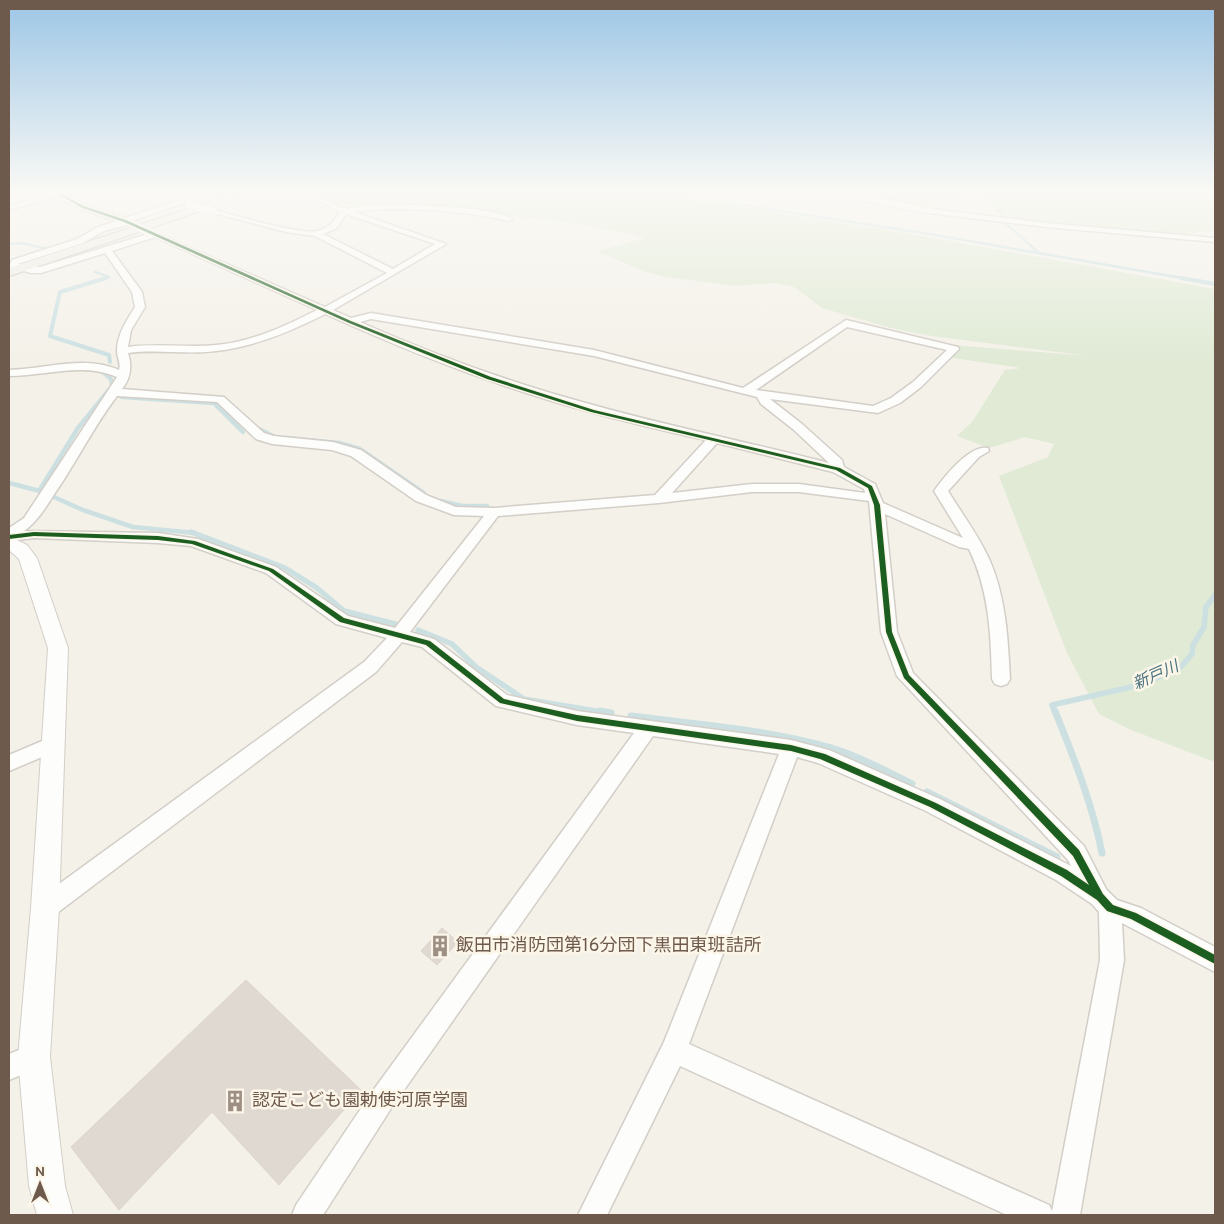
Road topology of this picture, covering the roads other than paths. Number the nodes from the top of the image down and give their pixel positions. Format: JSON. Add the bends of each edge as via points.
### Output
{"nodes":[{"id":1,"x":61,"y":247,"type":"edge"},
{"id":2,"x":83,"y":247,"type":"edge"},
{"id":3,"x":112,"y":247,"type":"edge"},
{"id":4,"x":182,"y":247,"type":"edge"},
{"id":5,"x":343,"y":247,"type":"edge"},
{"id":6,"x":437,"y":247,"type":"edge"},
{"id":7,"x":106,"y":249,"type":"junction"},
{"id":8,"x":14,"y":270,"type":"edge"},
{"id":9,"x":394,"y":273,"type":"junction"},
{"id":10,"x":324,"y":310,"type":"junction"},
{"id":11,"x":350,"y":322,"type":"junction"},
{"id":12,"x":122,"y":350,"type":"junction"},
{"id":13,"x":9,"y":373,"type":"edge"},
{"id":14,"x":122,"y":375,"type":"junction"},
{"id":15,"x":114,"y":392,"type":"junction"},
{"id":16,"x":745,"y":392,"type":"junction"},
{"id":17,"x":762,"y":394,"type":"junction"},
{"id":18,"x":713,"y":440,"type":"junction"},
{"id":19,"x":984,"y":451,"type":"dead end"},
{"id":20,"x":838,"y":469,"type":"junction"},
{"id":21,"x":659,"y":499,"type":"junction"},
{"id":22,"x":876,"y":502,"type":"junction"},
{"id":23,"x":494,"y":512,"type":"junction"},
{"id":24,"x":9,"y":536,"type":"edge"},
{"id":25,"x":9,"y":542,"type":"edge"},
{"id":26,"x":974,"y":544,"type":"junction"},
{"id":27,"x":400,"y":634,"type":"junction"},
{"id":28,"x":1001,"y":679,"type":"dead end"},
{"id":29,"x":648,"y":728,"type":"junction"},
{"id":30,"x":54,"y":744,"type":"junction"},
{"id":31,"x":791,"y":748,"type":"junction"},
{"id":32,"x":9,"y":763,"type":"edge"},
{"id":33,"x":1104,"y":902,"type":"junction"},
{"id":34,"x":45,"y":908,"type":"junction"},
{"id":35,"x":1215,"y":960,"type":"edge"},
{"id":36,"x":674,"y":1050,"type":"junction"},
{"id":37,"x":21,"y":1062,"type":"edge"},
{"id":38,"x":55,"y":1215,"type":"edge"},
{"id":39,"x":306,"y":1215,"type":"edge"},
{"id":40,"x":592,"y":1215,"type":"edge"},
{"id":41,"x":1039,"y":1215,"type":"edge"},
{"id":42,"x":1066,"y":1215,"type":"edge"}],
"edges":[{"from":1,"to":8,"type":"street","via":[[14,262]]},
{"from":2,"to":8,"type":"main road"},
{"from":3,"to":7,"type":"street"},
{"from":4,"to":10,"type":"street"},
{"from":5,"to":9,"type":"street"},
{"from":6,"to":9,"type":"street"},
{"from":7,"to":8,"type":"street","via":[[41,270]]},
{"from":7,"to":12,"type":"street","via":[[137,292],[140,307],[126,330]]},
{"from":9,"to":10,"type":"street"},
{"from":10,"to":11,"type":"street"},
{"from":10,"to":12,"type":"street","via":[[276,332],[231,346],[189,351],[144,347]]},
{"from":11,"to":16,"type":"street","via":[[371,316],[541,343],[594,353]]},
{"from":11,"to":18,"type":"street","via":[[513,386],[593,411]]},
{"from":12,"to":14,"type":"street","via":[[126,365]]},
{"from":13,"to":14,"type":"street","via":[[84,365],[109,368]]},
{"from":14,"to":15,"type":"street","via":[[121,383]]},
{"from":15,"to":23,"type":"street","via":[[220,399],[260,436],[333,446],[356,453],[399,485],[439,507],[454,511]]},
{"from":15,"to":24,"type":"street","via":[[29,521]]},
{"from":16,"to":17,"type":"street"},
{"from":16,"to":17,"type":"street","via":[[846,323],[954,349],[920,382],[874,410]]},
{"from":17,"to":20,"type":"street","via":[[764,402],[798,427],[837,463]]},
{"from":18,"to":20,"type":"street"},
{"from":18,"to":21,"type":"street"},
{"from":19,"to":26,"type":"street","via":[[974,454],[941,491]]},
{"from":20,"to":22,"type":"street","via":[[870,487]]},
{"from":21,"to":22,"type":"street","via":[[752,488],[799,488]]},
{"from":21,"to":23,"type":"street"},
{"from":22,"to":26,"type":"street","via":[[964,544]]},
{"from":22,"to":33,"type":"street","via":[[889,632],[906,676],[1076,853]]},
{"from":23,"to":27,"type":"street"},
{"from":24,"to":27,"type":"street","via":[[158,538],[193,542],[271,570],[342,620]]},
{"from":25,"to":30,"type":"street","via":[[28,558],[58,648]]},
{"from":26,"to":28,"type":"street","via":[[990,579],[996,604]]},
{"from":27,"to":29,"type":"street","via":[[428,643],[502,701],[577,718]]},
{"from":27,"to":34,"type":"street","via":[[370,667]]},
{"from":29,"to":31,"type":"street"},
{"from":29,"to":39,"type":"street","via":[[381,1101]]},
{"from":30,"to":32,"type":"street"},
{"from":30,"to":34,"type":"street"},
{"from":31,"to":33,"type":"street","via":[[822,756],[933,805],[1064,873]]},
{"from":31,"to":36,"type":"street"},
{"from":33,"to":35,"type":"street"},
{"from":33,"to":42,"type":"street","via":[[1112,960]]},
{"from":34,"to":37,"type":"street"},
{"from":36,"to":40,"type":"street"},
{"from":36,"to":41,"type":"street"},
{"from":37,"to":38,"type":"street"}]}
